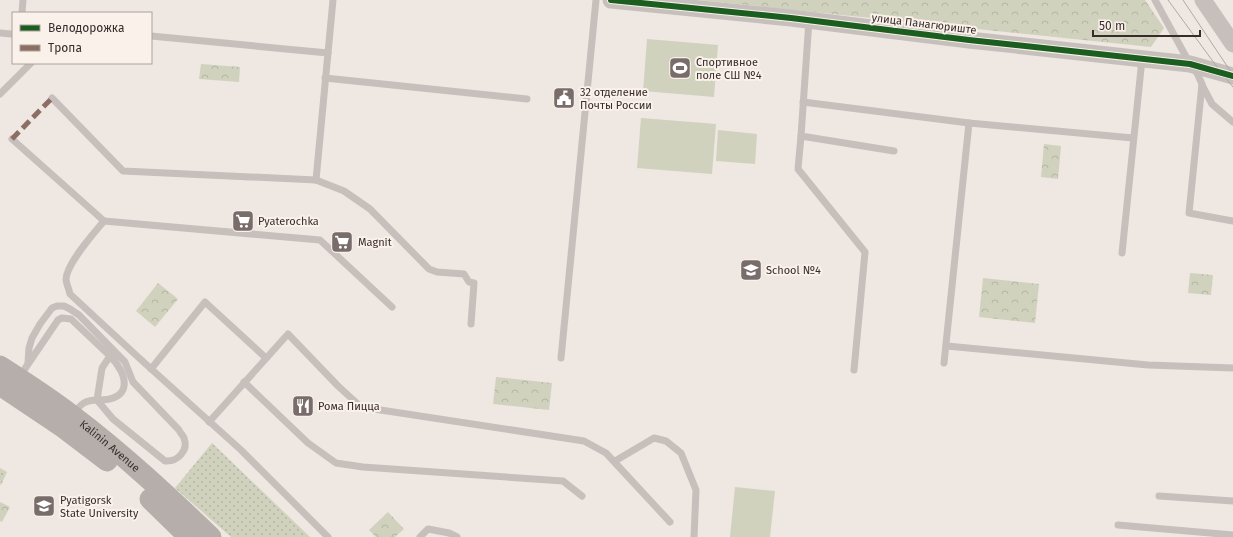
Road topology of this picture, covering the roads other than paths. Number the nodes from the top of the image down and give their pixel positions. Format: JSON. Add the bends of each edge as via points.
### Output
{"nodes":[{"id":1,"x":23,"y":0,"type":"edge"},
{"id":2,"x":333,"y":0,"type":"edge"},
{"id":3,"x":596,"y":0,"type":"edge"},
{"id":4,"x":611,"y":0,"type":"edge"},
{"id":5,"x":1154,"y":0,"type":"edge"},
{"id":6,"x":1203,"y":0,"type":"edge"},
{"id":7,"x":22,"y":12,"type":"edge"},
{"id":8,"x":809,"y":20,"type":"junction"},
{"id":9,"x":0,"y":33,"type":"edge"},
{"id":10,"x":12,"y":34,"type":"edge"},
{"id":11,"x":152,"y":36,"type":"edge"},
{"id":12,"x":1233,"y":44,"type":"edge"},
{"id":13,"x":328,"y":53,"type":"junction"},
{"id":14,"x":1142,"y":58,"type":"junction"},
{"id":15,"x":30,"y":64,"type":"edge"},
{"id":16,"x":1190,"y":64,"type":"junction"},
{"id":17,"x":1233,"y":76,"type":"edge"},
{"id":18,"x":325,"y":78,"type":"junction"},
{"id":19,"x":1202,"y":84,"type":"junction"},
{"id":20,"x":0,"y":94,"type":"edge"},
{"id":21,"x":52,"y":98,"type":"dead end"},
{"id":22,"x":527,"y":99,"type":"dead end"},
{"id":23,"x":803,"y":102,"type":"junction"},
{"id":24,"x":1233,"y":122,"type":"edge"},
{"id":25,"x":969,"y":123,"type":"junction"},
{"id":26,"x":801,"y":136,"type":"junction"},
{"id":27,"x":1133,"y":138,"type":"junction"},
{"id":28,"x":12,"y":139,"type":"dead end"},
{"id":29,"x":894,"y":150,"type":"dead end"},
{"id":30,"x":316,"y":180,"type":"junction"},
{"id":31,"x":104,"y":221,"type":"junction"},
{"id":32,"x":1233,"y":221,"type":"edge"},
{"id":33,"x":1122,"y":253,"type":"dead end"},
{"id":34,"x":392,"y":307,"type":"dead end"},
{"id":35,"x":471,"y":324,"type":"dead end"},
{"id":36,"x":947,"y":346,"type":"junction"},
{"id":37,"x":110,"y":356,"type":"junction"},
{"id":38,"x":266,"y":358,"type":"junction"},
{"id":39,"x":561,"y":358,"type":"dead end"},
{"id":40,"x":944,"y":363,"type":"dead end"},
{"id":41,"x":0,"y":366,"type":"edge"},
{"id":42,"x":1233,"y":368,"type":"edge"},
{"id":43,"x":150,"y":369,"type":"junction"},
{"id":44,"x":854,"y":370,"type":"dead end"},
{"id":45,"x":15,"y":375,"type":"edge"},
{"id":46,"x":244,"y":382,"type":"junction"},
{"id":47,"x":98,"y":400,"type":"junction"},
{"id":48,"x":73,"y":415,"type":"junction"},
{"id":49,"x":209,"y":422,"type":"junction"},
{"id":50,"x":615,"y":462,"type":"junction"},
{"id":51,"x":582,"y":496,"type":"dead end"},
{"id":52,"x":1158,"y":496,"type":"dead end"},
{"id":53,"x":1233,"y":501,"type":"edge"},
{"id":54,"x":670,"y":522,"type":"dead end"},
{"id":55,"x":1118,"y":526,"type":"dead end"},
{"id":56,"x":1233,"y":535,"type":"edge"},
{"id":57,"x":188,"y":537,"type":"edge"},
{"id":58,"x":211,"y":537,"type":"edge"},
{"id":59,"x":328,"y":537,"type":"edge"},
{"id":60,"x":420,"y":537,"type":"edge"},
{"id":61,"x":457,"y":537,"type":"edge"},
{"id":62,"x":694,"y":537,"type":"edge"}],
"edges":[{"from":1,"to":7,"type":"lane"},
{"from":2,"to":13,"type":"lane"},
{"from":3,"to":39,"type":"lane"},
{"from":4,"to":8,"type":"street","name":"улица Панагюриште"},
{"from":5,"to":16,"type":"lane"},
{"from":6,"to":12,"type":"street"},
{"from":8,"to":14,"type":"street","name":"улица Панагюриште"},
{"from":8,"to":23,"type":"lane"},
{"from":9,"to":10,"type":"lane"},
{"from":11,"to":13,"type":"lane"},
{"from":13,"to":18,"type":"lane"},
{"from":14,"to":16,"type":"street","name":"улица Панагюриште"},
{"from":14,"to":27,"type":"lane"},
{"from":15,"to":20,"type":"lane"},
{"from":16,"to":17,"type":"street","name":"улица Панагюриште"},
{"from":16,"to":19,"type":"lane"},
{"from":18,"to":22,"type":"lane"},
{"from":18,"to":30,"type":"lane"},
{"from":19,"to":24,"type":"lane","via":[[1212,104]]},
{"from":19,"to":32,"type":"lane","via":[[1189,213]]},
{"from":21,"to":30,"type":"lane","via":[[123,171]]},
{"from":23,"to":25,"type":"lane"},
{"from":23,"to":26,"type":"lane"},
{"from":25,"to":27,"type":"lane"},
{"from":25,"to":36,"type":"lane"},
{"from":26,"to":29,"type":"lane"},
{"from":26,"to":44,"type":"lane","via":[[798,169],[865,252]]},
{"from":27,"to":33,"type":"lane"},
{"from":28,"to":31,"type":"lane"},
{"from":30,"to":35,"type":"lane","via":[[344,191],[370,209],[429,269],[464,274],[469,282],[474,283]]},
{"from":31,"to":34,"type":"lane","via":[[320,240]]},
{"from":31,"to":43,"type":"lane","via":[[71,264],[66,279],[70,294]]},
{"from":36,"to":40,"type":"lane"},
{"from":36,"to":42,"type":"lane","via":[[1148,365]]},
{"from":37,"to":45,"type":"lane","via":[[71,319],[62,318]]},
{"from":37,"to":47,"type":"lane","via":[[102,368]]},
{"from":37,"to":47,"type":"lane","via":[[122,370],[125,384],[114,399]]},
{"from":38,"to":43,"type":"lane","via":[[205,302]]},
{"from":38,"to":46,"type":"lane"},
{"from":38,"to":50,"type":"lane","via":[[288,334],[361,407],[584,441],[606,453]]},
{"from":41,"to":45,"type":"main road","name":"Kalinin Avenue"},
{"from":43,"to":49,"type":"lane"},
{"from":45,"to":47,"type":"lane","via":[[30,348],[32,338],[52,308],[70,308],[125,362],[133,382],[179,430],[184,439],[185,448],[182,454],[170,462],[165,461],[113,419]]},
{"from":45,"to":48,"type":"main road","name":"Kalinin Avenue"},
{"from":45,"to":57,"type":"main road","name":"Kalinin Avenue","via":[[61,426],[148,497]]},
{"from":46,"to":49,"type":"lane"},
{"from":46,"to":51,"type":"lane","via":[[308,443],[336,463],[563,481]]},
{"from":47,"to":48,"type":"lane","via":[[83,402]]},
{"from":48,"to":58,"type":"main road","name":"Kalinin Avenue","via":[[162,491]]},
{"from":49,"to":59,"type":"lane","via":[[241,450]]},
{"from":50,"to":54,"type":"lane"},
{"from":50,"to":62,"type":"lane","via":[[654,438],[666,441],[681,453],[696,490]]},
{"from":52,"to":53,"type":"lane"},
{"from":55,"to":56,"type":"lane"},
{"from":60,"to":61,"type":"lane","via":[[428,529]]}]}
